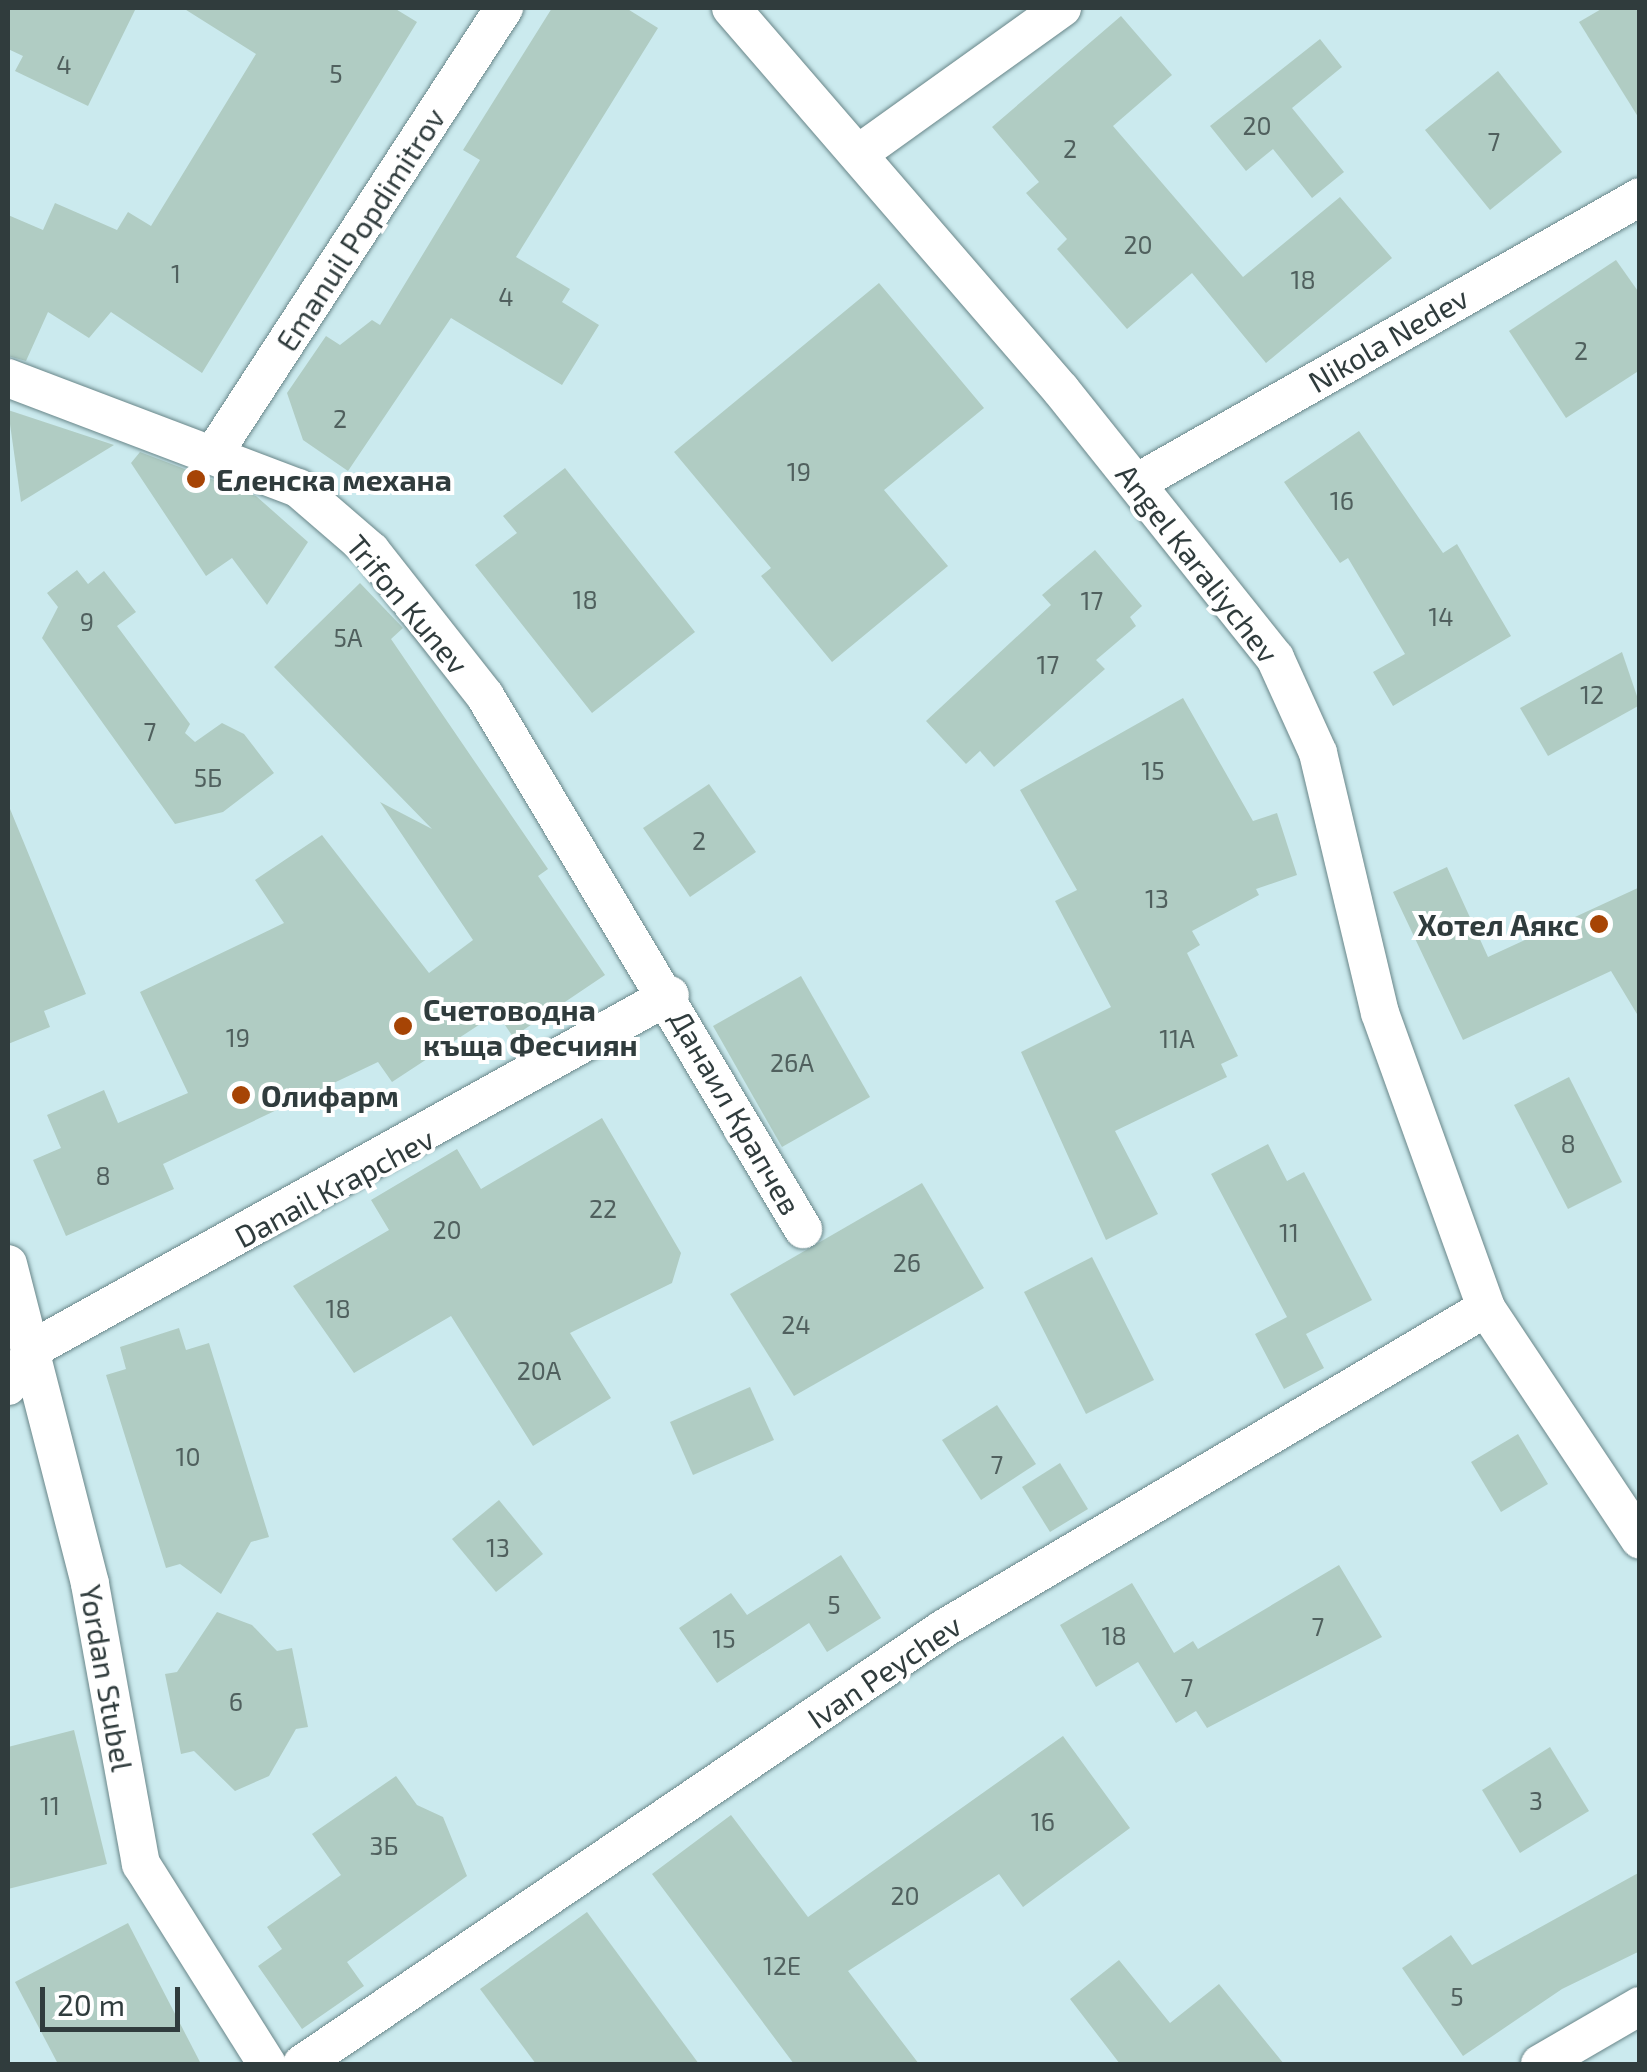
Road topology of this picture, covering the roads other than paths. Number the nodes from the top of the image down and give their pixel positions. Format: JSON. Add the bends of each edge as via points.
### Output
{"nodes":[{"id":1,"x":504,"y":8,"type":"edge"},
{"id":2,"x":731,"y":8,"type":"edge"},
{"id":3,"x":1062,"y":8,"type":"edge"},
{"id":4,"x":858,"y":154,"type":"junction"},
{"id":5,"x":1640,"y":197,"type":"edge"},
{"id":6,"x":8,"y":378,"type":"edge"},
{"id":7,"x":216,"y":450,"type":"junction"},
{"id":8,"x":1138,"y":482,"type":"junction"},
{"id":9,"x":670,"y":995,"type":"junction"},
{"id":10,"x":803,"y":1229,"type":"dead end"},
{"id":11,"x":8,"y":1264,"type":"edge"},
{"id":12,"x":1486,"y":1308,"type":"junction"},
{"id":13,"x":36,"y":1347,"type":"junction"},
{"id":14,"x":8,"y":1386,"type":"edge"},
{"id":15,"x":1640,"y":1540,"type":"edge"},
{"id":16,"x":1640,"y":2006,"type":"edge"},
{"id":17,"x":267,"y":2064,"type":"edge"},
{"id":18,"x":302,"y":2064,"type":"edge"},
{"id":19,"x":1540,"y":2064,"type":"edge"}],
"edges":[{"from":1,"to":7,"type":"street","name":"Emanuil Popdimitrov"},
{"from":2,"to":4,"type":"street","name":"Angel Karaliychev"},
{"from":3,"to":4,"type":"street"},
{"from":4,"to":8,"type":"street","name":"Angel Karaliychev"},
{"from":5,"to":8,"type":"street","name":"Nikola Nedev"},
{"from":6,"to":7,"type":"street","name":"Trifon Kunev"},
{"from":7,"to":9,"type":"street","name":"Trifon Kunev","via":[[298,488],[371,551],[485,696]]},
{"from":8,"to":12,"type":"street","name":"Angel Karaliychev","via":[[1275,658],[1318,754],[1380,1013]]},
{"from":9,"to":10,"type":"street","name":"Данаил Крапчев"},
{"from":9,"to":13,"type":"street","name":"Danail Krapchev"},
{"from":11,"to":13,"type":"street","name":"Yordan Stubel"},
{"from":12,"to":15,"type":"street","name":"Angel Karaliychev"},
{"from":12,"to":18,"type":"street","name":"Ivan Peychev","via":[[943,1629]]},
{"from":13,"to":14,"type":"street","name":"Danail Krapchev"},
{"from":13,"to":17,"type":"street","name":"Yordan Stubel","via":[[142,1864]]},
{"from":16,"to":19,"type":"street"}]}
